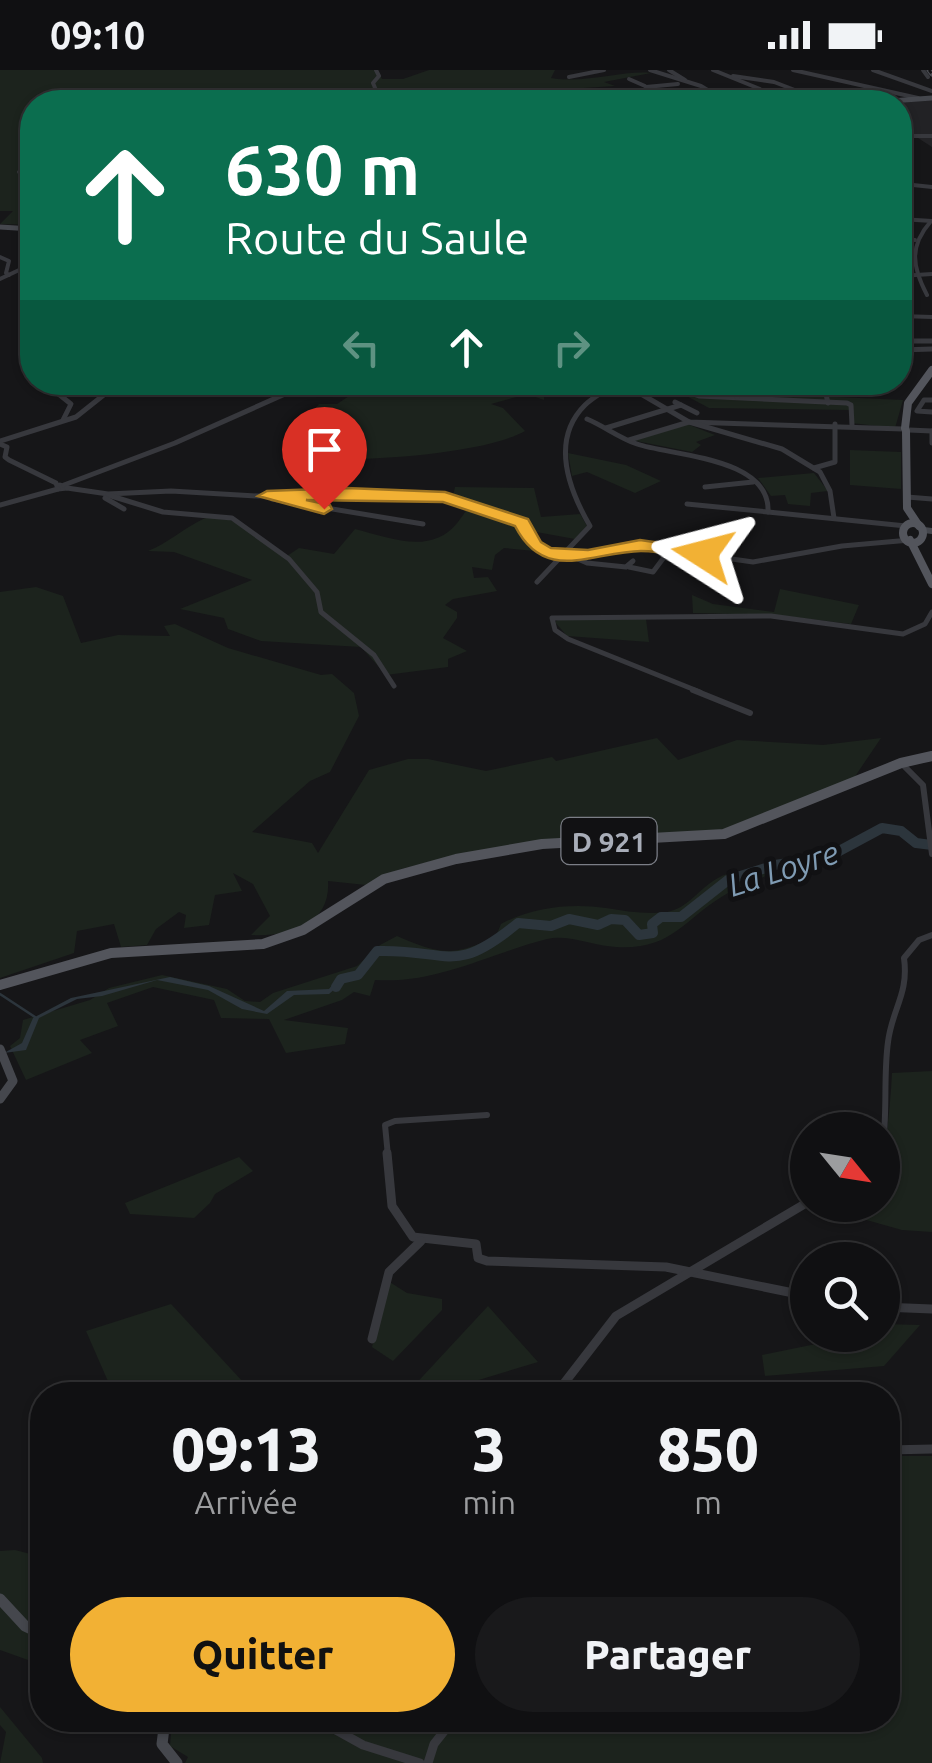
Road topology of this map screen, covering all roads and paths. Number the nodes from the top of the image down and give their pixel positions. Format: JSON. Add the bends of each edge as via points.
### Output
{"nodes":[{"id":1,"x":582,"y":70,"type":"edge"},
{"id":2,"x":604,"y":70,"type":"edge"},
{"id":3,"x":650,"y":70,"type":"edge"},
{"id":4,"x":669,"y":70,"type":"edge"},
{"id":5,"x":713,"y":70,"type":"edge"},
{"id":6,"x":793,"y":70,"type":"edge"},
{"id":7,"x":873,"y":70,"type":"edge"},
{"id":8,"x":922,"y":70,"type":"edge"},
{"id":9,"x":588,"y":73,"type":"junction"},
{"id":10,"x":733,"y":76,"type":"junction"},
{"id":11,"x":928,"y":76,"type":"dead end"},
{"id":12,"x":569,"y":77,"type":"dead end"},
{"id":13,"x":629,"y":78,"type":"dead end"},
{"id":14,"x":687,"y":82,"type":"junction"},
{"id":15,"x":646,"y":87,"type":"junction"},
{"id":16,"x":649,"y":90,"type":"edge"},
{"id":17,"x":707,"y":90,"type":"edge"},
{"id":18,"x":762,"y":90,"type":"edge"},
{"id":19,"x":795,"y":90,"type":"edge"},
{"id":20,"x":882,"y":90,"type":"edge"},
{"id":21,"x":932,"y":96,"type":"edge"},
{"id":22,"x":912,"y":97,"type":"edge"},
{"id":23,"x":912,"y":98,"type":"edge"},
{"id":24,"x":917,"y":98,"type":"junction"},
{"id":25,"x":912,"y":99,"type":"edge"},
{"id":26,"x":913,"y":185,"type":"dead end"},
{"id":27,"x":932,"y":187,"type":"edge"},
{"id":28,"x":932,"y":222,"type":"edge"},
{"id":29,"x":914,"y":240,"type":"joint"},
{"id":30,"x":912,"y":246,"type":"edge"},
{"id":31,"x":0,"y":257,"type":"edge"},
{"id":32,"x":912,"y":259,"type":"edge"},
{"id":33,"x":20,"y":270,"type":"edge"},
{"id":34,"x":932,"y":274,"type":"edge"},
{"id":35,"x":9,"y":275,"type":"junction"},
{"id":36,"x":912,"y":275,"type":"edge"},
{"id":37,"x":917,"y":275,"type":"junction"},
{"id":38,"x":0,"y":279,"type":"edge"},
{"id":39,"x":927,"y":295,"type":"dead end"},
{"id":40,"x":932,"y":370,"type":"edge"},
{"id":41,"x":60,"y":395,"type":"edge"},
{"id":42,"x":104,"y":395,"type":"edge"},
{"id":43,"x":275,"y":395,"type":"edge"},
{"id":44,"x":600,"y":395,"type":"edge"},
{"id":45,"x":642,"y":395,"type":"edge"},
{"id":46,"x":696,"y":395,"type":"edge"},
{"id":47,"x":737,"y":395,"type":"edge"},
{"id":48,"x":826,"y":395,"type":"edge"},
{"id":49,"x":737,"y":398,"type":"junction"},
{"id":50,"x":932,"y":400,"type":"edge"},
{"id":51,"x":828,"y":403,"type":"junction"},
{"id":52,"x":667,"y":410,"type":"junction"},
{"id":53,"x":932,"y":412,"type":"edge"},
{"id":54,"x":697,"y":413,"type":"dead end"},
{"id":55,"x":587,"y":419,"type":"dead end"},
{"id":56,"x":63,"y":420,"type":"junction"},
{"id":57,"x":689,"y":422,"type":"junction"},
{"id":58,"x":835,"y":424,"type":"junction"},
{"id":59,"x":852,"y":425,"type":"junction"},
{"id":60,"x":606,"y":428,"type":"junction"},
{"id":61,"x":906,"y":429,"type":"junction"},
{"id":62,"x":932,"y":431,"type":"edge"},
{"id":63,"x":627,"y":440,"type":"junction"},
{"id":64,"x":0,"y":442,"type":"edge"},
{"id":65,"x":932,"y":443,"type":"edge"},
{"id":66,"x":814,"y":468,"type":"junction"},
{"id":67,"x":754,"y":482,"type":"junction"},
{"id":68,"x":62,"y":487,"type":"junction"},
{"id":69,"x":705,"y":487,"type":"dead end"},
{"id":70,"x":105,"y":494,"type":"junction"},
{"id":71,"x":267,"y":496,"type":"junction"},
{"id":72,"x":907,"y":497,"type":"junction"},
{"id":73,"x":932,"y":498,"type":"edge"},
{"id":74,"x":687,"y":504,"type":"dead end"},
{"id":75,"x":0,"y":505,"type":"edge"},
{"id":76,"x":124,"y":510,"type":"dead end"},
{"id":77,"x":768,"y":512,"type":"junction"},
{"id":78,"x":834,"y":518,"type":"junction"},
{"id":79,"x":423,"y":524,"type":"dead end"},
{"id":80,"x":917,"y":532,"type":"edge"},
{"id":81,"x":671,"y":548,"type":"junction"},
{"id":82,"x":568,"y":556,"type":"junction"},
{"id":83,"x":537,"y":582,"type":"dead end"},
{"id":84,"x":932,"y":584,"type":"edge"},
{"id":85,"x":932,"y":612,"type":"edge"},
{"id":86,"x":394,"y":686,"type":"dead end"},
{"id":87,"x":750,"y":713,"type":"dead end"},
{"id":88,"x":932,"y":754,"type":"edge"},
{"id":89,"x":902,"y":763,"type":"junction"},
{"id":90,"x":929,"y":848,"type":"edge"},
{"id":91,"x":932,"y":935,"type":"edge"},
{"id":92,"x":0,"y":986,"type":"edge"},
{"id":93,"x":3,"y":1054,"type":"edge"},
{"id":94,"x":0,"y":1099,"type":"edge"},
{"id":95,"x":884,"y":1112,"type":"edge"},
{"id":96,"x":487,"y":1115,"type":"dead end"},
{"id":97,"x":790,"y":1212,"type":"edge"},
{"id":98,"x":421,"y":1240,"type":"junction"},
{"id":99,"x":686,"y":1272,"type":"junction"},
{"id":100,"x":790,"y":1292,"type":"edge"},
{"id":101,"x":900,"y":1307,"type":"edge"},
{"id":102,"x":932,"y":1309,"type":"edge"},
{"id":103,"x":372,"y":1339,"type":"dead end"},
{"id":104,"x":566,"y":1382,"type":"edge"},
{"id":105,"x":932,"y":1449,"type":"edge"},
{"id":106,"x":900,"y":1450,"type":"edge"},
{"id":107,"x":0,"y":1599,"type":"edge"},
{"id":108,"x":30,"y":1628,"type":"edge"},
{"id":109,"x":162,"y":1732,"type":"edge"},
{"id":110,"x":340,"y":1732,"type":"edge"},
{"id":111,"x":444,"y":1732,"type":"edge"},
{"id":112,"x":164,"y":1758,"type":"edge"},
{"id":113,"x":177,"y":1763,"type":"edge"},
{"id":114,"x":420,"y":1763,"type":"edge"},
{"id":115,"x":428,"y":1763,"type":"edge"}],
"edges":[{"from":1,"to":9,"type":"street"},
{"from":2,"to":9,"type":"street"},
{"from":3,"to":14,"type":"street"},
{"from":4,"to":14,"type":"street"},
{"from":5,"to":10,"type":"street"},
{"from":6,"to":20,"type":"street"},
{"from":7,"to":21,"type":"street"},
{"from":8,"to":11,"type":"street"},
{"from":9,"to":12,"type":"street"},
{"from":10,"to":18,"type":"street"},
{"from":10,"to":19,"type":"street"},
{"from":13,"to":15,"type":"street"},
{"from":14,"to":15,"type":"street"},
{"from":14,"to":17,"type":"street"},
{"from":15,"to":16,"type":"street"},
{"from":21,"to":24,"type":"street"},
{"from":22,"to":24,"type":"street"},
{"from":23,"to":24,"type":"street"},
{"from":24,"to":25,"type":"street"},
{"from":26,"to":27,"type":"street"},
{"from":28,"to":29,"type":"street"},
{"from":29,"to":30,"type":"street"},
{"from":31,"to":35,"type":"street","via":[[9,260]]},
{"from":32,"to":37,"type":"street"},
{"from":33,"to":35,"type":"street"},
{"from":34,"to":37,"type":"street"},
{"from":35,"to":38,"type":"street"},
{"from":36,"to":37,"type":"street"},
{"from":37,"to":39,"type":"street"},
{"from":40,"to":61,"type":"main road","via":[[908,403]]},
{"from":41,"to":56,"type":"street","via":[[70,404]]},
{"from":42,"to":56,"type":"street"},
{"from":43,"to":68,"type":"street","via":[[233,419]]},
{"from":44,"to":82,"type":"street","via":[[583,408],[566,436],[564,462],[590,526]]},
{"from":45,"to":52,"type":"street"},
{"from":46,"to":49,"type":"street"},
{"from":47,"to":49,"type":"street"},
{"from":48,"to":51,"type":"street"},
{"from":49,"to":51,"type":"street"},
{"from":50,"to":53,"type":"street","via":[[924,400],[920,413]]},
{"from":51,"to":59,"type":"street","via":[[851,405]]},
{"from":52,"to":54,"type":"street","via":[[678,403]]},
{"from":52,"to":57,"type":"street"},
{"from":52,"to":60,"type":"street"},
{"from":55,"to":60,"type":"street"},
{"from":56,"to":64,"type":"street"},
{"from":57,"to":58,"type":"street"},
{"from":57,"to":63,"type":"street"},
{"from":57,"to":66,"type":"street","via":[[764,443]]},
{"from":58,"to":59,"type":"street"},
{"from":58,"to":66,"type":"street","via":[[834,462]]},
{"from":59,"to":61,"type":"street"},
{"from":60,"to":63,"type":"street"},
{"from":61,"to":62,"type":"street"},
{"from":61,"to":72,"type":"main road"},
{"from":62,"to":65,"type":"street"},
{"from":63,"to":67,"type":"street","via":[[714,459]]},
{"from":64,"to":68,"type":"street","via":[[8,449],[5,457]]},
{"from":66,"to":78,"type":"street","via":[[833,488]]},
{"from":67,"to":69,"type":"street"},
{"from":67,"to":77,"type":"street","via":[[770,504]]},
{"from":68,"to":70,"type":"street"},
{"from":68,"to":75,"type":"street"},
{"from":70,"to":71,"type":"street"},
{"from":70,"to":76,"type":"street"},
{"from":70,"to":86,"type":"street","via":[[162,512],[232,518],[289,560],[317,592],[321,612],[374,655]]},
{"from":71,"to":79,"type":"street"},
{"from":71,"to":82,"type":"street","via":[[445,497],[522,522],[538,550]]},
{"from":72,"to":73,"type":"street"},
{"from":72,"to":80,"type":"main road"},
{"from":74,"to":77,"type":"street"},
{"from":77,"to":78,"type":"street"},
{"from":78,"to":80,"type":"street"},
{"from":80,"to":81,"type":"street","via":[[753,562]]},
{"from":80,"to":84,"type":"main road","via":[[920,561]]},
{"from":81,"to":82,"type":"street"},
{"from":81,"to":82,"type":"street","via":[[654,572]]},
{"from":82,"to":83,"type":"street"},
{"from":85,"to":87,"type":"street","via":[[926,624],[903,634],[771,616],[552,618],[568,640]]},
{"from":88,"to":89,"type":"main road","number":"D 921"},
{"from":89,"to":90,"type":"street","via":[[923,785]]},
{"from":89,"to":92,"type":"main road","number":"D 921","via":[[724,834],[542,844],[412,869],[263,944],[111,954]]},
{"from":91,"to":95,"type":"street","via":[[904,958],[908,982],[889,1033]]},
{"from":93,"to":94,"type":"street","via":[[13,1080]]},
{"from":96,"to":98,"type":"street","via":[[385,1126],[392,1206]]},
{"from":97,"to":99,"type":"street"},
{"from":98,"to":99,"type":"street","via":[[476,1244],[478,1258],[488,1262],[627,1263]]},
{"from":98,"to":103,"type":"street","via":[[388,1274]]},
{"from":99,"to":100,"type":"street"},
{"from":99,"to":104,"type":"street","via":[[616,1316]]},
{"from":101,"to":102,"type":"street"},
{"from":105,"to":106,"type":"street"},
{"from":107,"to":108,"type":"street"},
{"from":109,"to":112,"type":"street"},
{"from":110,"to":114,"type":"street"},
{"from":111,"to":115,"type":"street"},
{"from":112,"to":113,"type":"street"}]}
